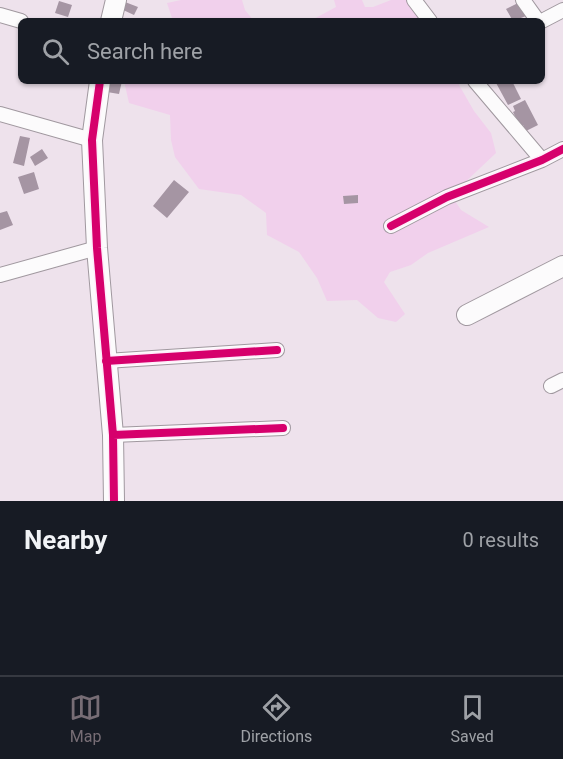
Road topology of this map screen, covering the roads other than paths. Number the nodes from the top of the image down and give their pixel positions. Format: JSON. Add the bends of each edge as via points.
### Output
{"nodes":[{"id":1,"x":116,"y":0,"type":"edge"},
{"id":2,"x":414,"y":0,"type":"edge"},
{"id":3,"x":523,"y":0,"type":"edge"},
{"id":4,"x":563,"y":10,"type":"edge"},
{"id":5,"x":0,"y":15,"type":"edge"},
{"id":6,"x":112,"y":18,"type":"edge"},
{"id":7,"x":428,"y":18,"type":"edge"},
{"id":8,"x":538,"y":18,"type":"edge"},
{"id":9,"x":545,"y":19,"type":"edge"},
{"id":10,"x":18,"y":20,"type":"edge"},
{"id":11,"x":100,"y":84,"type":"edge"},
{"id":12,"x":478,"y":84,"type":"edge"},
{"id":13,"x":0,"y":114,"type":"edge"},
{"id":14,"x":92,"y":140,"type":"junction"},
{"id":15,"x":563,"y":149,"type":"edge"},
{"id":16,"x":542,"y":160,"type":"junction"},
{"id":17,"x":391,"y":226,"type":"dead end"},
{"id":18,"x":97,"y":248,"type":"junction"},
{"id":19,"x":563,"y":266,"type":"edge"},
{"id":20,"x":0,"y":275,"type":"edge"},
{"id":21,"x":467,"y":315,"type":"dead end"},
{"id":22,"x":277,"y":350,"type":"dead end"},
{"id":23,"x":106,"y":361,"type":"junction"},
{"id":24,"x":283,"y":428,"type":"dead end"},
{"id":25,"x":112,"y":435,"type":"junction"},
{"id":26,"x":114,"y":501,"type":"edge"}],
"edges":[{"from":1,"to":6,"type":"street"},
{"from":2,"to":7,"type":"street"},
{"from":3,"to":8,"type":"street"},
{"from":4,"to":9,"type":"street"},
{"from":5,"to":10,"type":"street"},
{"from":11,"to":14,"type":"street"},
{"from":12,"to":16,"type":"street"},
{"from":13,"to":14,"type":"street"},
{"from":14,"to":18,"type":"street"},
{"from":15,"to":16,"type":"street"},
{"from":16,"to":17,"type":"street","via":[[447,198]]},
{"from":18,"to":20,"type":"street"},
{"from":18,"to":23,"type":"street"},
{"from":19,"to":21,"type":"street"},
{"from":22,"to":23,"type":"street"},
{"from":23,"to":25,"type":"street"},
{"from":24,"to":25,"type":"street"},
{"from":25,"to":26,"type":"street"}]}
